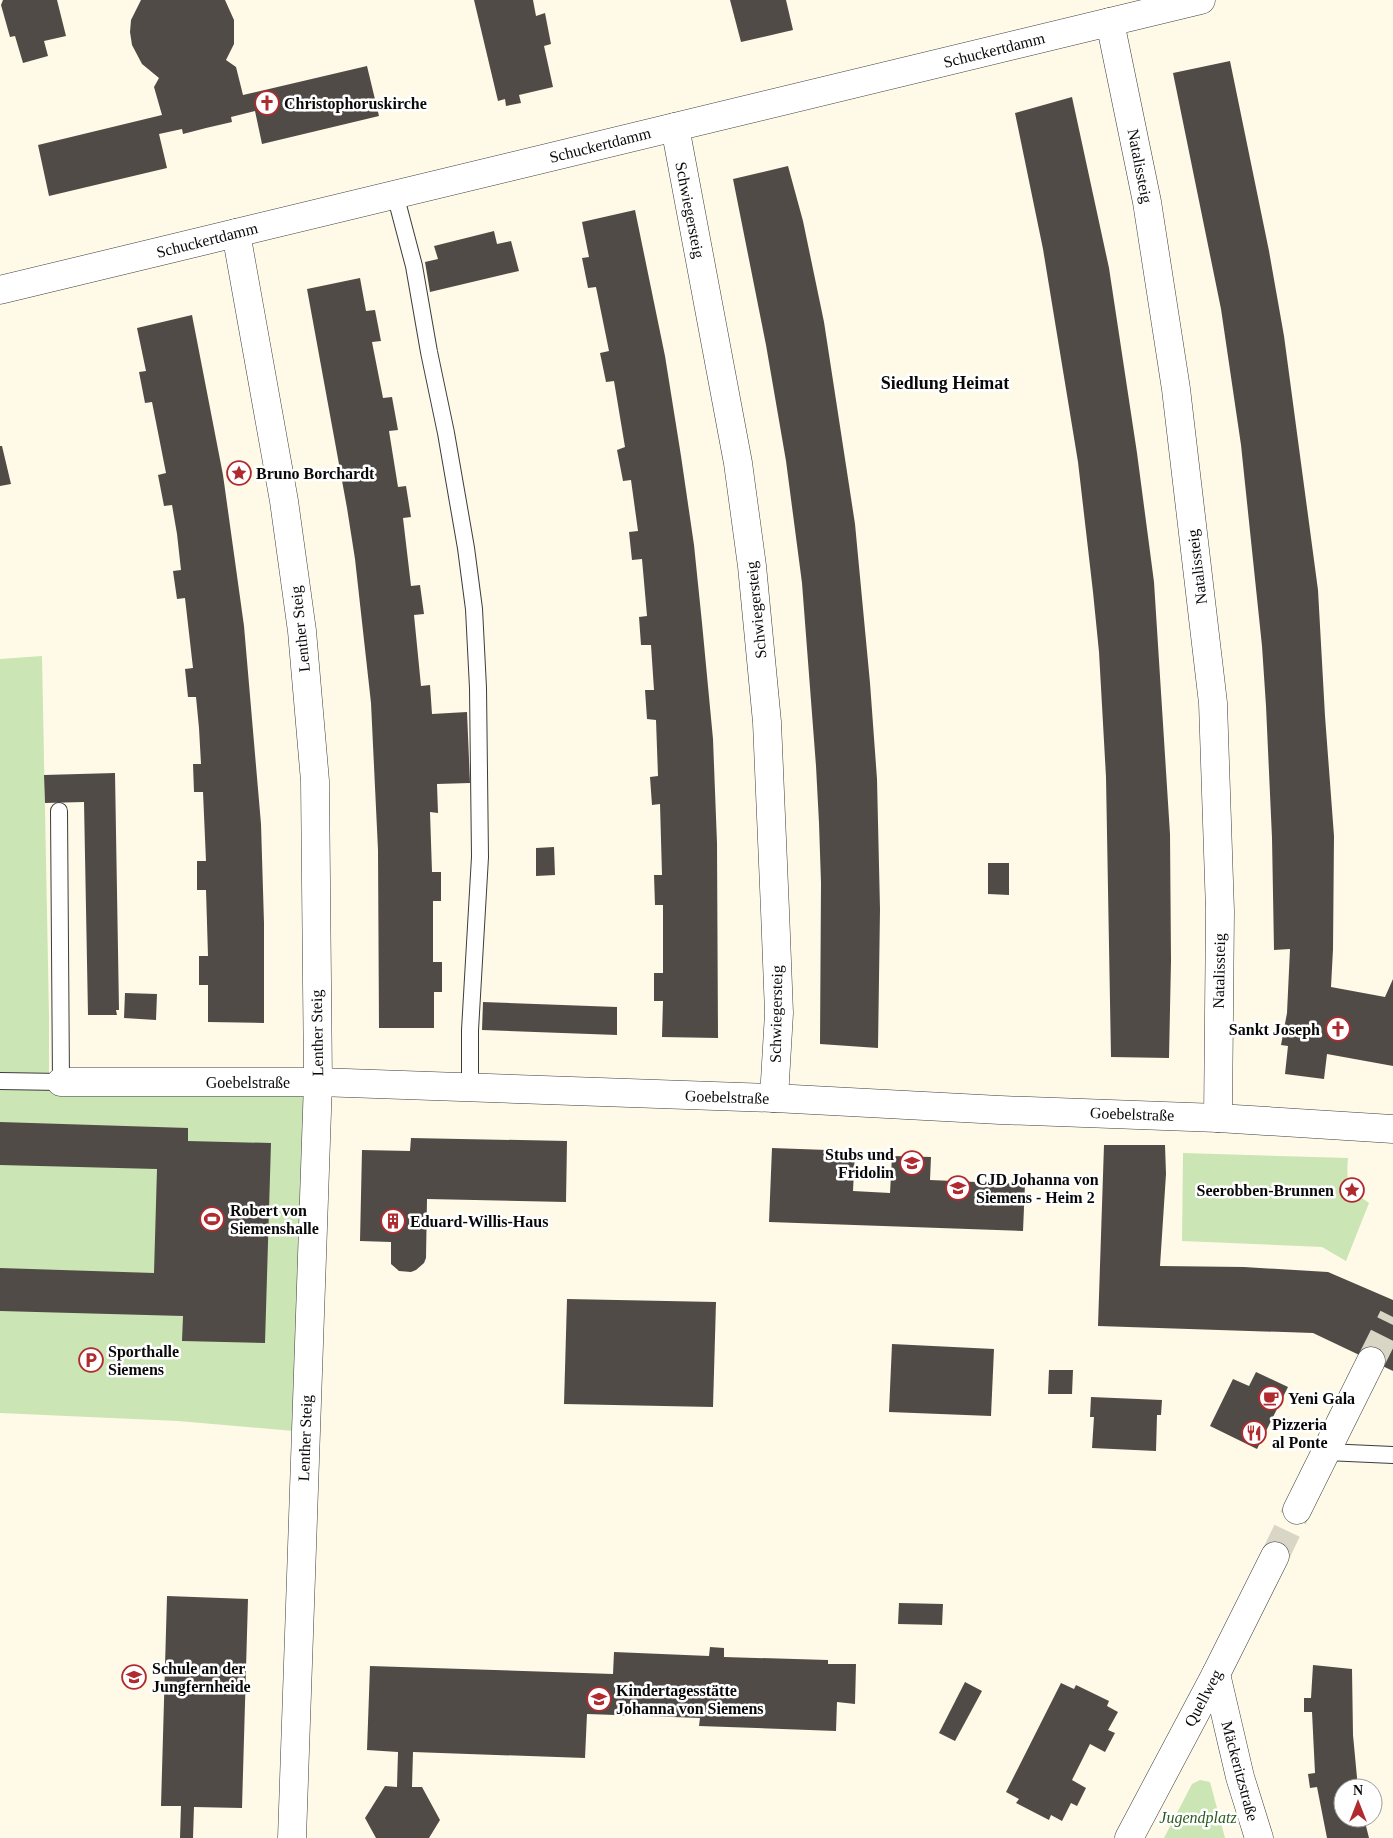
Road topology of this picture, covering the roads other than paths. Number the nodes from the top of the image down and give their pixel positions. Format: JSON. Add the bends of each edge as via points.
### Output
{"nodes":[{"id":1,"x":1201,"y":0,"type":"edge"},
{"id":2,"x":1110,"y":22,"type":"junction"},
{"id":3,"x":674,"y":127,"type":"junction"},
{"id":4,"x":395,"y":194,"type":"junction"},
{"id":5,"x":236,"y":233,"type":"junction"},
{"id":6,"x":0,"y":290,"type":"edge"},
{"id":7,"x":59,"y":811,"type":"dead end"},
{"id":8,"x":0,"y":1081,"type":"edge"},
{"id":9,"x":61,"y":1082,"type":"junction"},
{"id":10,"x":318,"y":1082,"type":"junction"},
{"id":11,"x":470,"y":1089,"type":"junction"},
{"id":12,"x":774,"y":1098,"type":"junction"},
{"id":13,"x":1218,"y":1118,"type":"junction"},
{"id":14,"x":1393,"y":1129,"type":"edge"},
{"id":15,"x":1371,"y":1361,"type":"tunnel mouth"},
{"id":16,"x":1326,"y":1452,"type":"junction"},
{"id":17,"x":1393,"y":1455,"type":"edge"},
{"id":18,"x":1297,"y":1510,"type":"tunnel mouth"},
{"id":19,"x":1274,"y":1556,"type":"tunnel mouth"},
{"id":20,"x":1216,"y":1674,"type":"junction"},
{"id":21,"x":292,"y":1838,"type":"edge"},
{"id":22,"x":1129,"y":1838,"type":"edge"},
{"id":23,"x":1258,"y":1838,"type":"edge"}],
"edges":[{"from":1,"to":2,"type":"street","name":"Schuckertdamm"},
{"from":2,"to":3,"type":"street","name":"Schuckertdamm"},
{"from":2,"to":13,"type":"street","name":"Natalissteig","via":[[1147,202],[1176,389],[1213,703],[1220,911]]},
{"from":3,"to":4,"type":"street","name":"Schuckertdamm"},
{"from":3,"to":12,"type":"street","name":"Schwiegersteig","via":[[738,462],[754,586],[767,722],[774,900],[778,1013]]},
{"from":4,"to":5,"type":"street","name":"Schuckertdamm"},
{"from":4,"to":11,"type":"lane","via":[[414,266],[446,433],[474,609],[480,857],[470,1030]]},
{"from":5,"to":6,"type":"street","name":"Schuckertdamm"},
{"from":5,"to":10,"type":"street","name":"Lenther Steig","via":[[284,501],[302,632],[315,781]]},
{"from":7,"to":9,"type":"lane"},
{"from":8,"to":9,"type":"lane"},
{"from":9,"to":10,"type":"street","name":"Goebelstraße"},
{"from":10,"to":11,"type":"street","name":"Goebelstraße"},
{"from":10,"to":21,"type":"street","name":"Lenther Steig"},
{"from":11,"to":12,"type":"street","name":"Goebelstraße"},
{"from":12,"to":13,"type":"street","name":"Goebelstraße"},
{"from":13,"to":14,"type":"street","name":"Goebelstraße"},
{"from":15,"to":16,"type":"street"},
{"from":16,"to":17,"type":"lane"},
{"from":16,"to":18,"type":"street"},
{"from":19,"to":20,"type":"street","name":"Quellweg"},
{"from":20,"to":22,"type":"street","name":"Quellweg"},
{"from":20,"to":23,"type":"street","name":"Mäckeritzstraße"}]}
